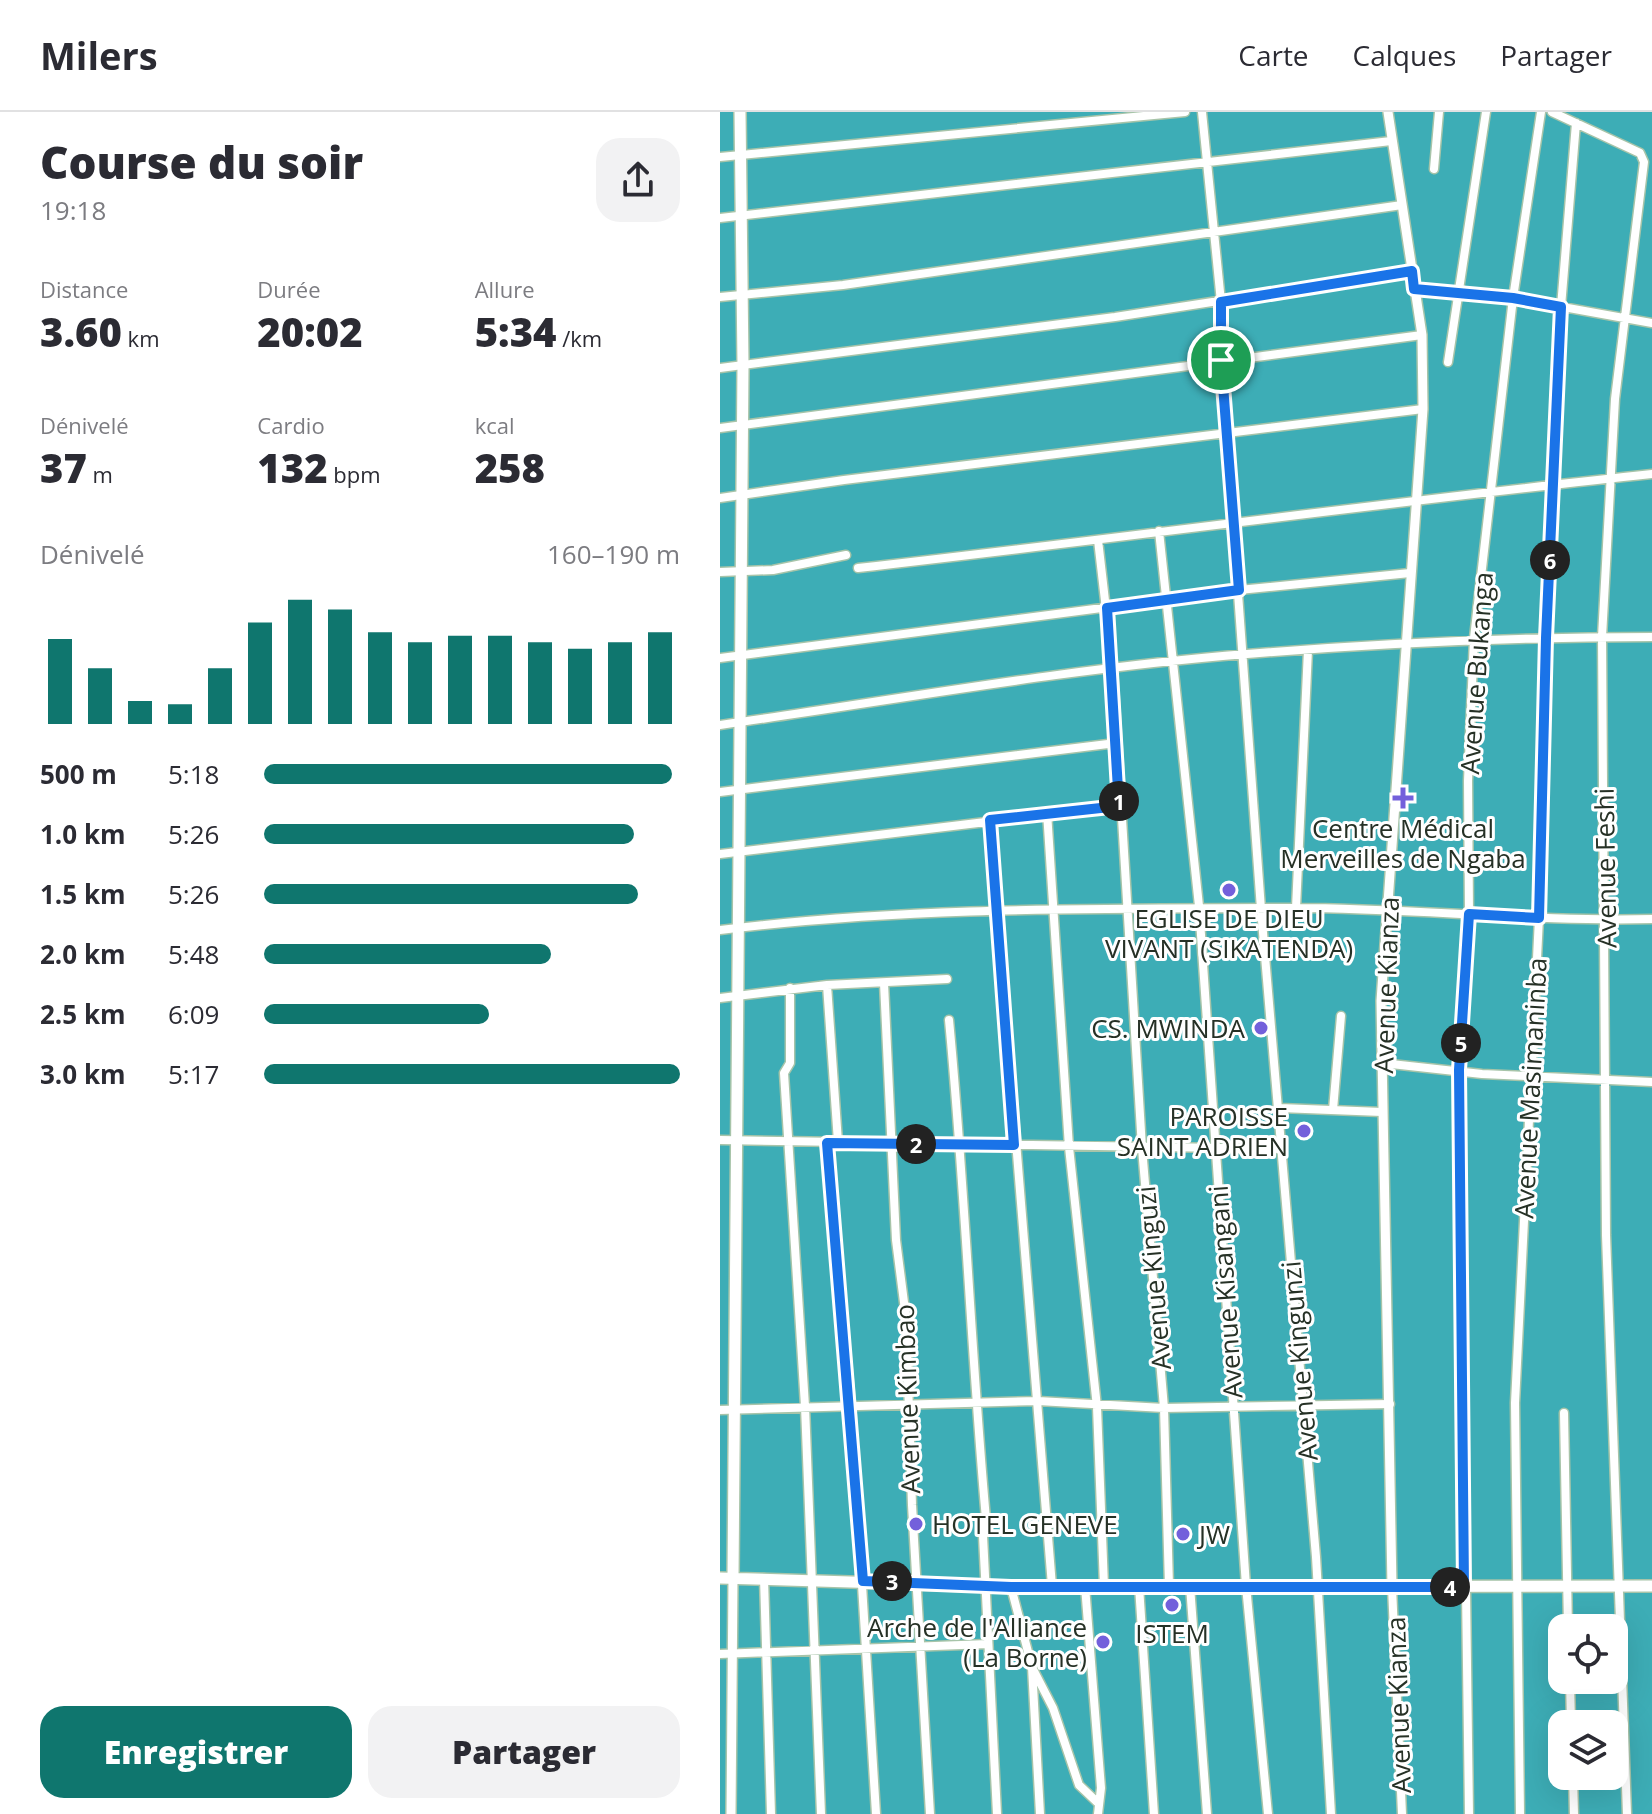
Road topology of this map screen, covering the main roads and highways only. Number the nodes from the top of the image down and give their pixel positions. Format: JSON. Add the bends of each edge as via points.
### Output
{"nodes":[{"id":1,"x":740,"y":112,"type":"edge"},
{"id":2,"x":720,"y":1578,"type":"edge"},
{"id":3,"x":733,"y":1578,"type":"junction"},
{"id":4,"x":1652,"y":1586,"type":"edge"}],
"edges":[{"from":1,"to":3,"type":"main road","via":[[743,365]]},
{"from":2,"to":3,"type":"main road"},
{"from":3,"to":4,"type":"main road","via":[[1011,1587]]}]}
